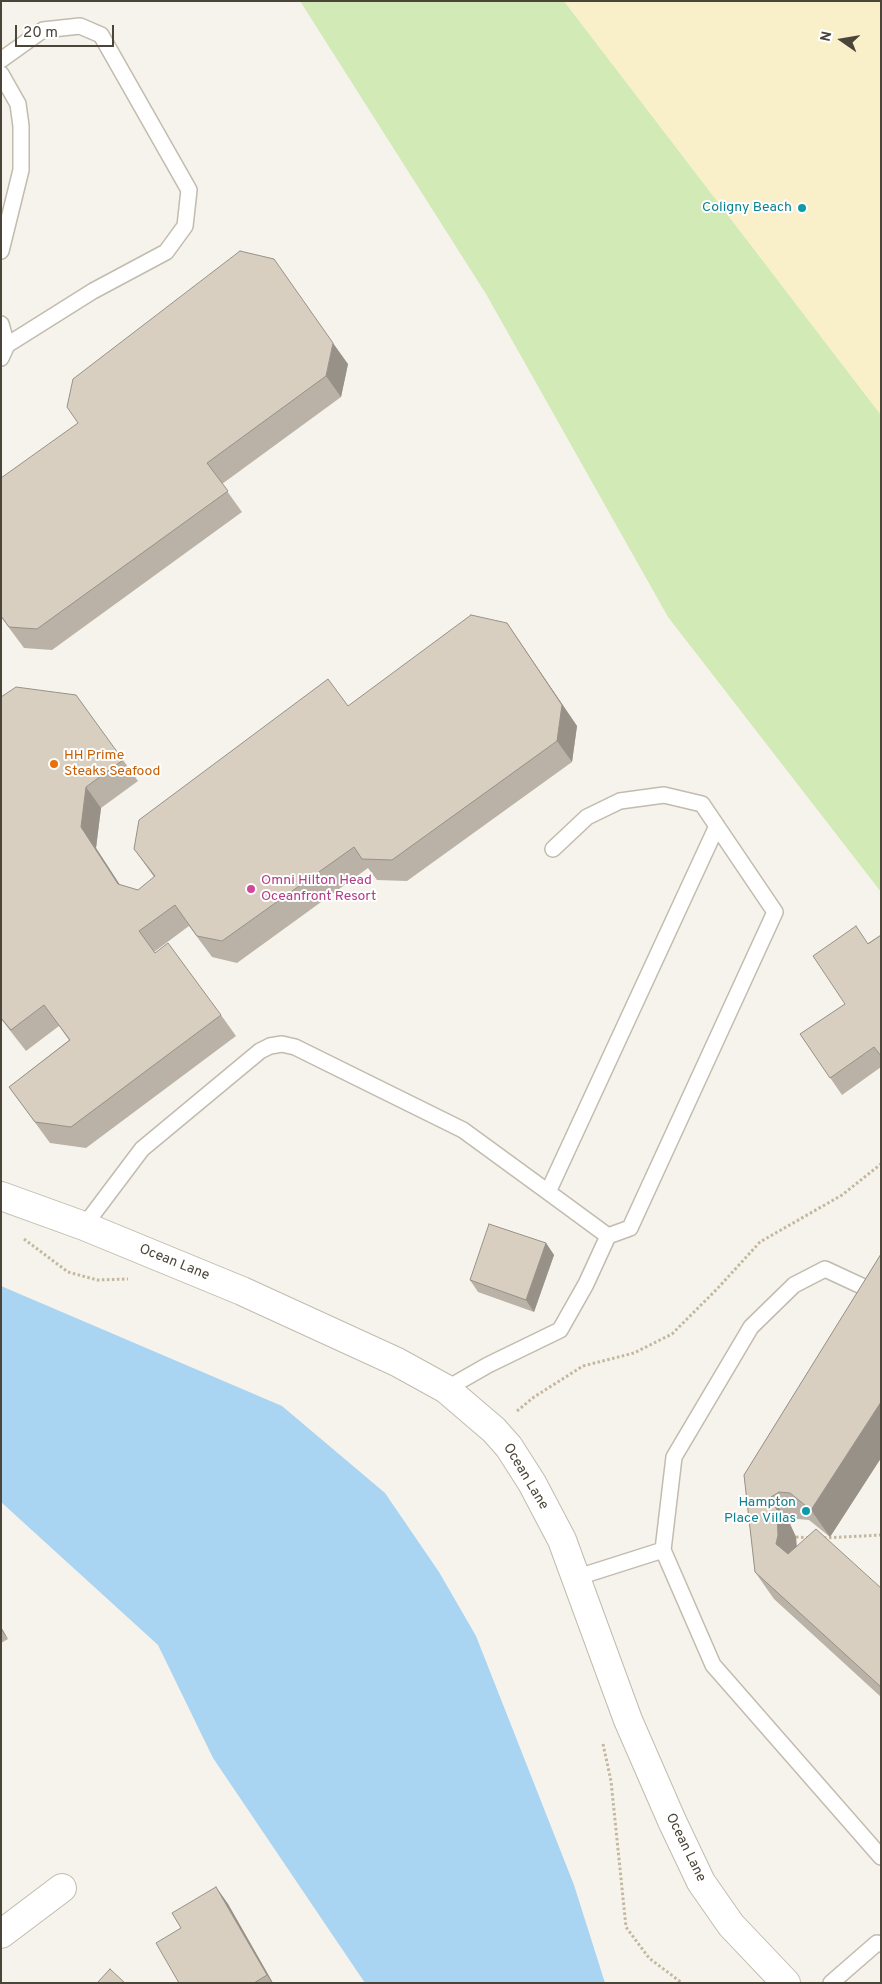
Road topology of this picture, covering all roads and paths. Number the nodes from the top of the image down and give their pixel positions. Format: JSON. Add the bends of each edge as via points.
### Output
{"nodes":[{"id":1,"x":1,"y":60,"type":"edge"},
{"id":2,"x":1,"y":74,"type":"edge"},
{"id":3,"x":1,"y":251,"type":"edge"},
{"id":4,"x":1,"y":324,"type":"edge"},
{"id":5,"x":4,"y":351,"type":"edge"},
{"id":6,"x":717,"y":826,"type":"junction"},
{"id":7,"x":553,"y":849,"type":"dead end"},
{"id":8,"x":881,"y":1164,"type":"edge"},
{"id":9,"x":548,"y":1192,"type":"junction"},
{"id":10,"x":1,"y":1196,"type":"edge"},
{"id":11,"x":84,"y":1226,"type":"junction"},
{"id":12,"x":17,"y":1236,"type":"dead end"},
{"id":13,"x":608,"y":1236,"type":"junction"},
{"id":14,"x":130,"y":1278,"type":"dead end"},
{"id":15,"x":881,"y":1295,"type":"edge"},
{"id":16,"x":446,"y":1389,"type":"junction"},
{"id":17,"x":494,"y":1430,"type":"junction"},
{"id":18,"x":881,"y":1535,"type":"edge"},
{"id":19,"x":796,"y":1537,"type":"dead end"},
{"id":20,"x":663,"y":1550,"type":"junction"},
{"id":21,"x":575,"y":1578,"type":"junction"},
{"id":22,"x":601,"y":1735,"type":"dead end"},
{"id":23,"x":881,"y":1857,"type":"edge"},
{"id":24,"x":62,"y":1888,"type":"dead end"},
{"id":25,"x":1,"y":1934,"type":"edge"},
{"id":26,"x":880,"y":1942,"type":"edge"},
{"id":27,"x":682,"y":1983,"type":"edge"},
{"id":28,"x":786,"y":1983,"type":"edge"},
{"id":29,"x":831,"y":1983,"type":"edge"}],
"edges":[{"from":1,"to":5,"type":"lane","via":[[43,30],[80,26],[101,35],[188,190],[185,226],[166,252],[93,291]]},
{"from":2,"to":3,"type":"lane","via":[[18,104],[21,170]]},
{"from":4,"to":5,"type":"lane"},
{"from":6,"to":7,"type":"lane","via":[[702,804],[664,795],[620,801],[587,817]]},
{"from":6,"to":9,"type":"lane"},
{"from":6,"to":13,"type":"lane","via":[[775,912],[630,1228]]},
{"from":8,"to":17,"type":"path","via":[[842,1195],[760,1242],[672,1334],[634,1353],[583,1366],[534,1397]]},
{"from":9,"to":11,"type":"lane","via":[[463,1130],[295,1047],[282,1044],[260,1051],[142,1149]]},
{"from":9,"to":13,"type":"lane"},
{"from":10,"to":11,"type":"street","name":"Ocean Lane"},
{"from":11,"to":16,"type":"street","name":"Ocean Lane","via":[[242,1291],[397,1362]]},
{"from":12,"to":14,"type":"path","via":[[68,1272],[97,1280]]},
{"from":13,"to":16,"type":"lane","via":[[560,1330]]},
{"from":15,"to":20,"type":"lane","via":[[824,1269],[794,1285],[751,1326],[674,1457]]},
{"from":16,"to":17,"type":"street","name":"Ocean Lane"},
{"from":17,"to":21,"type":"street","name":"Ocean Lane","via":[[532,1483],[562,1540]]},
{"from":18,"to":19,"type":"path","via":[[835,1539]]},
{"from":20,"to":21,"type":"lane"},
{"from":20,"to":23,"type":"lane","via":[[713,1665]]},
{"from":21,"to":28,"type":"street","name":"Ocean Lane","via":[[628,1720],[701,1882],[731,1925]]},
{"from":22,"to":27,"type":"path","via":[[611,1781],[626,1927],[649,1958]]},
{"from":24,"to":25,"type":"street"},
{"from":26,"to":29,"type":"lane"}]}
